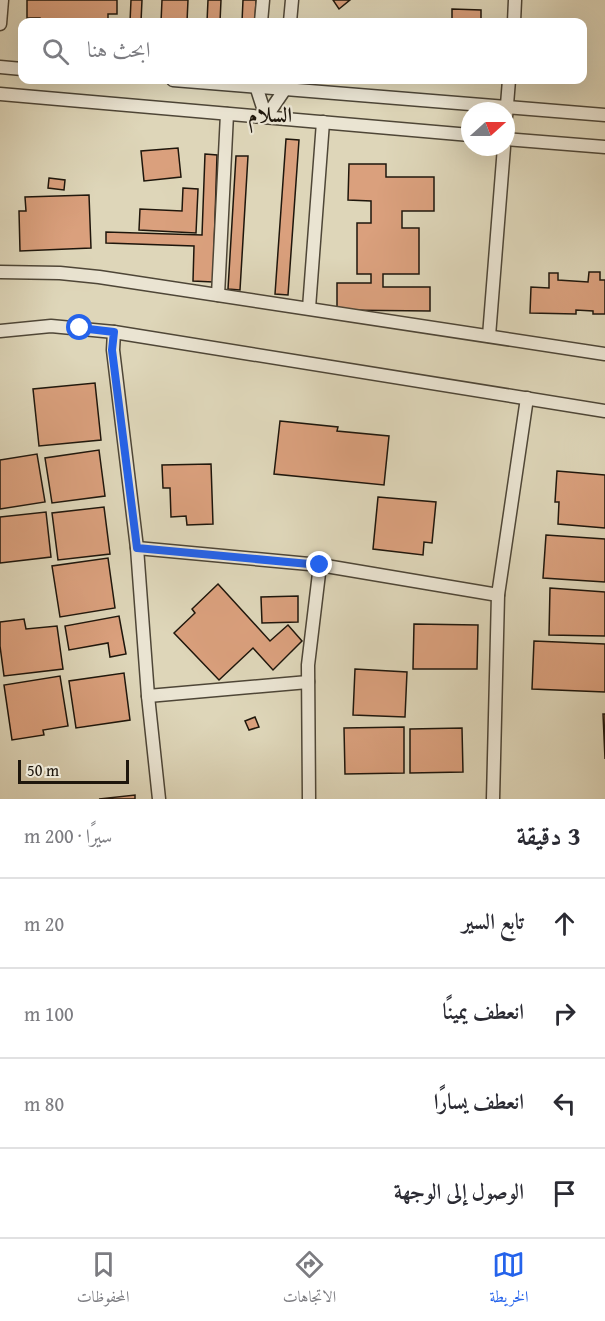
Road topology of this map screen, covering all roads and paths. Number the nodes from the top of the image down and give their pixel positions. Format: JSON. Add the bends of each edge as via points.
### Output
{"nodes":[{"id":1,"x":2,"y":0,"type":"edge"},
{"id":2,"x":263,"y":0,"type":"edge"},
{"id":3,"x":292,"y":0,"type":"edge"},
{"id":4,"x":515,"y":0,"type":"edge"},
{"id":5,"x":261,"y":18,"type":"edge"},
{"id":6,"x":290,"y":18,"type":"edge"},
{"id":7,"x":514,"y":18,"type":"edge"},
{"id":8,"x":0,"y":24,"type":"edge"},
{"id":9,"x":0,"y":67,"type":"edge"},
{"id":10,"x":18,"y":69,"type":"edge"},
{"id":11,"x":256,"y":84,"type":"edge"},
{"id":12,"x":285,"y":84,"type":"edge"},
{"id":13,"x":509,"y":84,"type":"edge"},
{"id":14,"x":0,"y":94,"type":"edge"},
{"id":15,"x":507,"y":102,"type":"edge"},
{"id":16,"x":461,"y":106,"type":"edge"},
{"id":17,"x":515,"y":112,"type":"edge"},
{"id":18,"x":227,"y":114,"type":"junction"},
{"id":19,"x":605,"y":115,"type":"edge"},
{"id":20,"x":266,"y":117,"type":"junction"},
{"id":21,"x":322,"y":123,"type":"junction"},
{"id":22,"x":461,"y":134,"type":"edge"},
{"id":23,"x":515,"y":139,"type":"edge"},
{"id":24,"x":605,"y":147,"type":"edge"},
{"id":25,"x":503,"y":156,"type":"edge"},
{"id":26,"x":0,"y":273,"type":"edge"},
{"id":27,"x":218,"y":295,"type":"junction"},
{"id":28,"x":309,"y":309,"type":"junction"},
{"id":29,"x":0,"y":331,"type":"edge"},
{"id":30,"x":114,"y":332,"type":"junction"},
{"id":31,"x":489,"y":336,"type":"junction"},
{"id":32,"x":605,"y":354,"type":"edge"},
{"id":33,"x":527,"y":398,"type":"junction"},
{"id":34,"x":605,"y":411,"type":"edge"},
{"id":35,"x":137,"y":548,"type":"junction"},
{"id":36,"x":320,"y":565,"type":"junction"},
{"id":37,"x":498,"y":595,"type":"junction"},
{"id":38,"x":308,"y":682,"type":"junction"},
{"id":39,"x":148,"y":696,"type":"junction"},
{"id":40,"x":159,"y":799,"type":"edge"},
{"id":41,"x":309,"y":799,"type":"edge"},
{"id":42,"x":493,"y":799,"type":"edge"}],
"edges":[{"from":1,"to":8,"type":"street"},
{"from":2,"to":5,"type":"street"},
{"from":3,"to":6,"type":"street"},
{"from":4,"to":7,"type":"street"},
{"from":9,"to":10,"type":"street"},
{"from":11,"to":20,"type":"street"},
{"from":12,"to":16,"type":"street"},
{"from":12,"to":20,"type":"street"},
{"from":13,"to":15,"type":"street"},
{"from":14,"to":18,"type":"street"},
{"from":17,"to":19,"type":"street"},
{"from":18,"to":20,"type":"street"},
{"from":18,"to":27,"type":"street"},
{"from":20,"to":21,"type":"street"},
{"from":21,"to":22,"type":"street"},
{"from":21,"to":28,"type":"street"},
{"from":23,"to":24,"type":"street"},
{"from":25,"to":31,"type":"street"},
{"from":26,"to":27,"type":"street","via":[[60,273]]},
{"from":27,"to":28,"type":"street"},
{"from":28,"to":31,"type":"street"},
{"from":29,"to":30,"type":"street","via":[[51,326]]},
{"from":30,"to":33,"type":"street"},
{"from":30,"to":35,"type":"street","via":[[112,350]]},
{"from":31,"to":32,"type":"street"},
{"from":33,"to":34,"type":"street"},
{"from":33,"to":37,"type":"street"},
{"from":35,"to":36,"type":"street"},
{"from":35,"to":39,"type":"street"},
{"from":36,"to":37,"type":"street"},
{"from":36,"to":38,"type":"street"},
{"from":37,"to":42,"type":"street"},
{"from":38,"to":39,"type":"street"},
{"from":38,"to":41,"type":"street"},
{"from":39,"to":40,"type":"street"}]}
